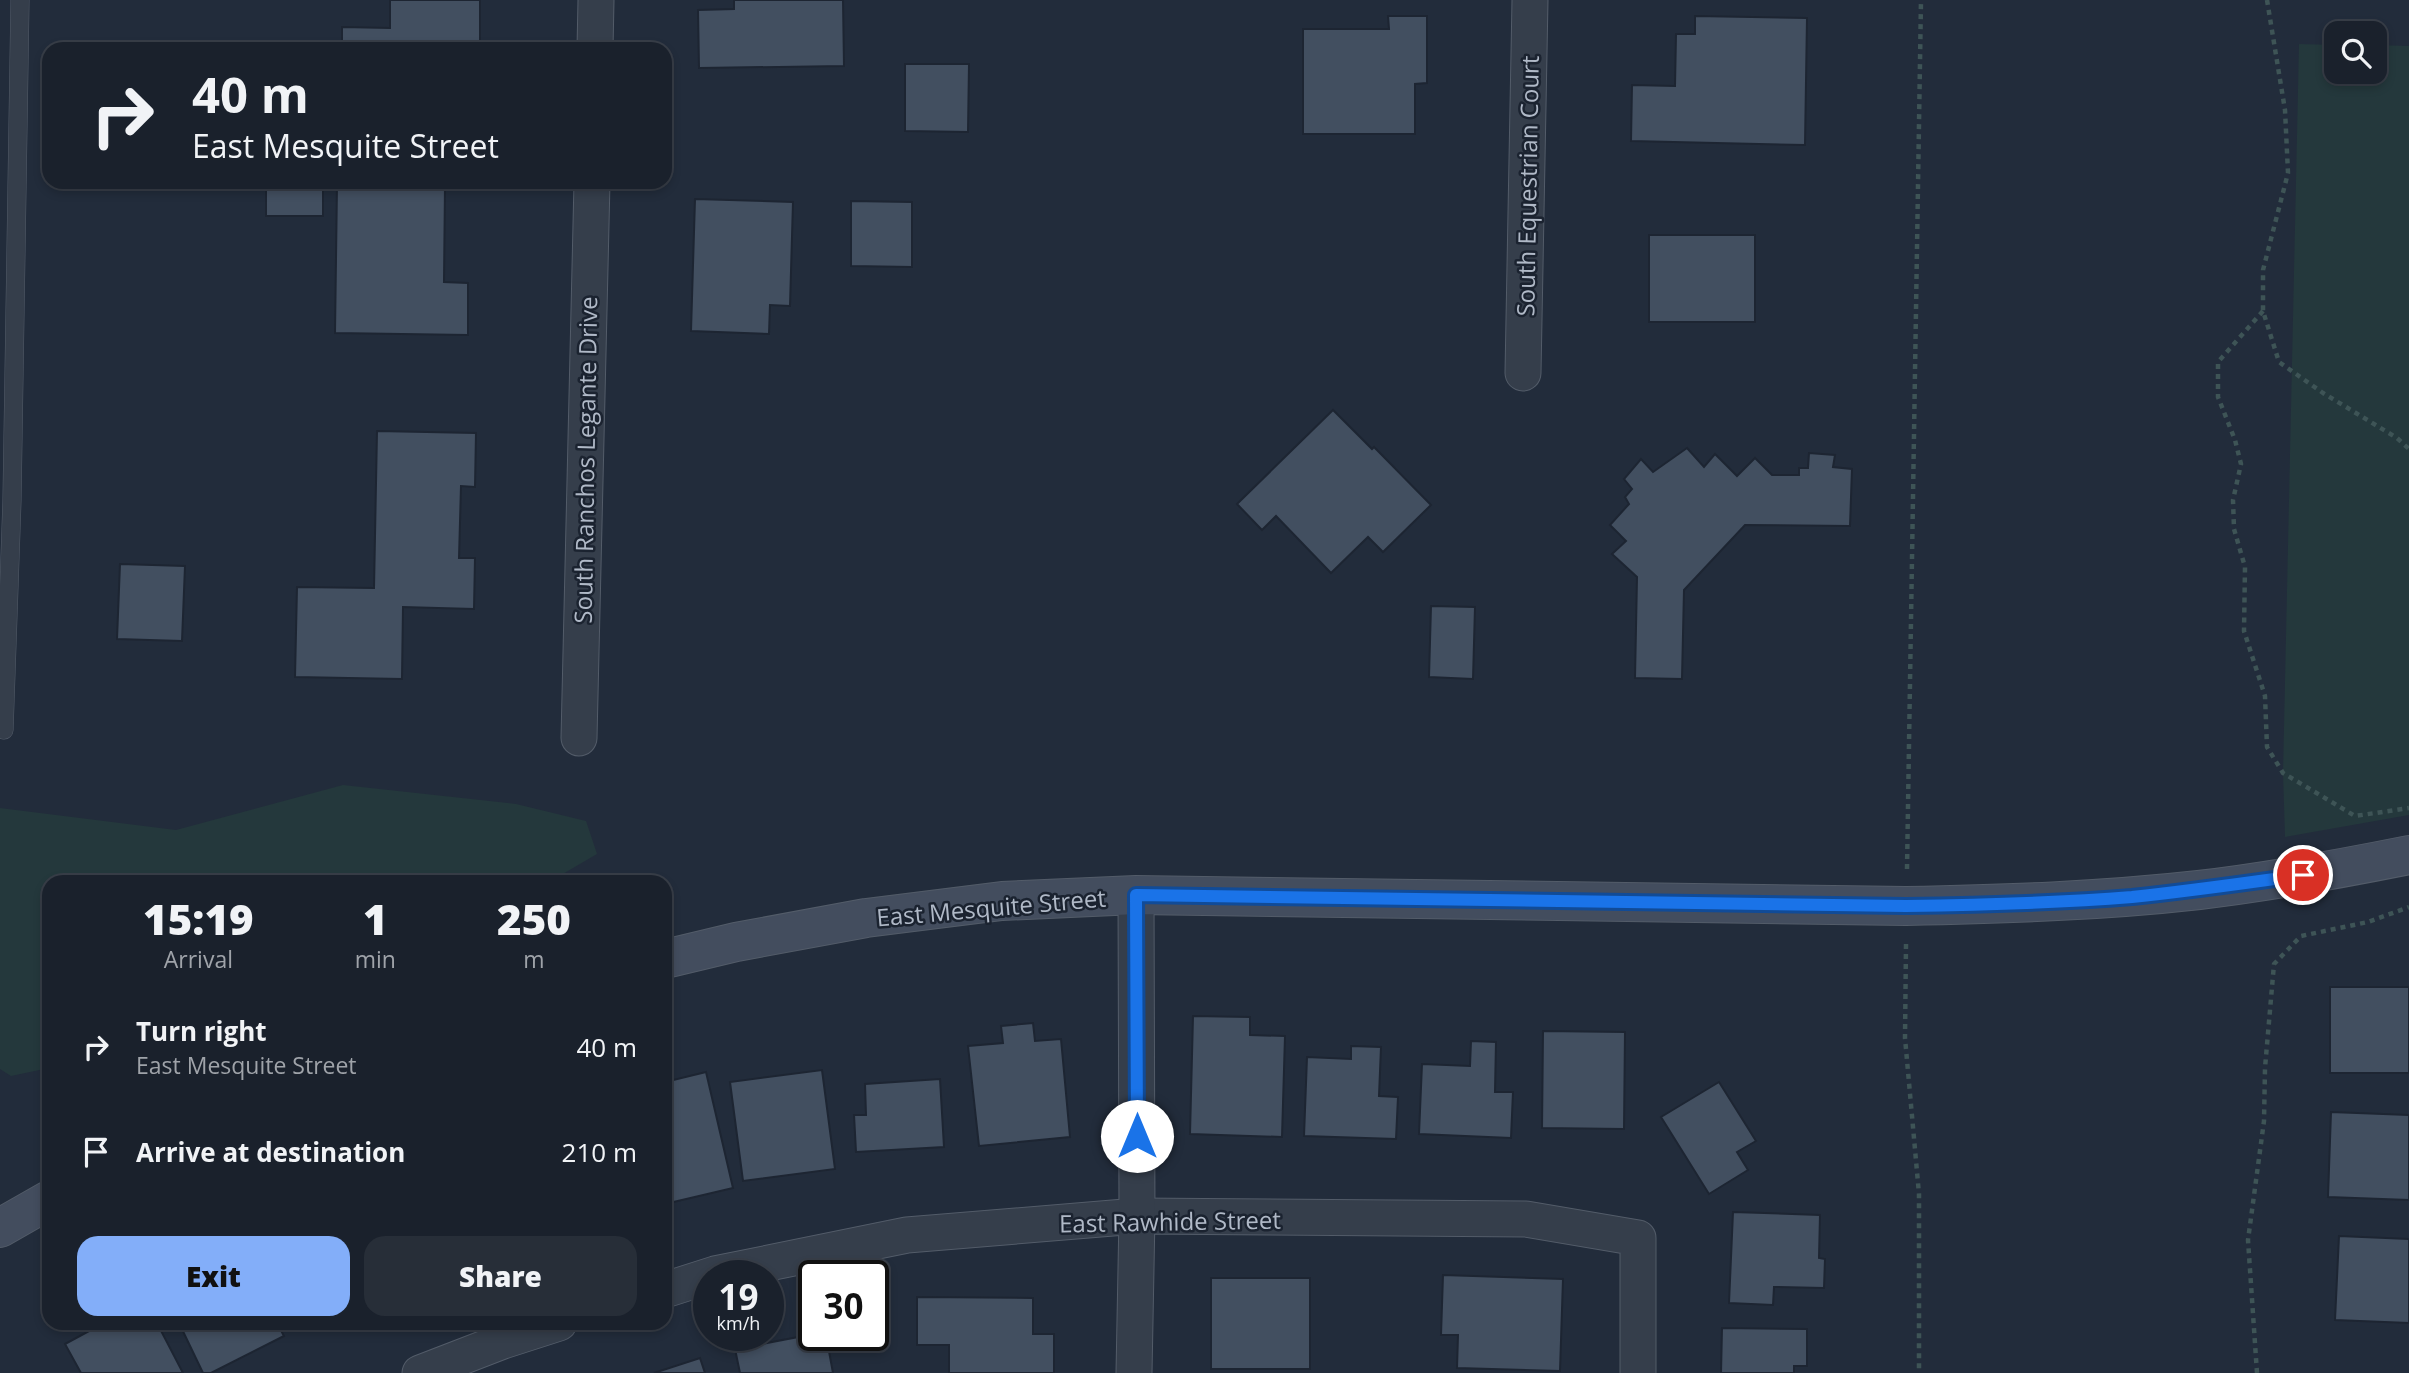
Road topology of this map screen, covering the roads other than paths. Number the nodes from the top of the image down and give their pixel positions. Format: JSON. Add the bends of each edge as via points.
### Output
{"nodes":[{"id":1,"x":20,"y":0,"type":"edge"},
{"id":2,"x":596,"y":0,"type":"edge"},
{"id":3,"x":1530,"y":0,"type":"edge"},
{"id":4,"x":595,"y":42,"type":"edge"},
{"id":5,"x":592,"y":189,"type":"edge"},
{"id":6,"x":1523,"y":373,"type":"dead end"},
{"id":7,"x":4,"y":730,"type":"dead end"},
{"id":8,"x":579,"y":738,"type":"dead end"},
{"id":9,"x":2409,"y":855,"type":"edge"},
{"id":10,"x":1136,"y":895,"type":"junction"},
{"id":11,"x":672,"y":957,"type":"edge"},
{"id":12,"x":42,"y":1204,"type":"edge"},
{"id":13,"x":1137,"y":1216,"type":"junction"},
{"id":14,"x":0,"y":1228,"type":"edge"},
{"id":15,"x":672,"y":1288,"type":"edge"},
{"id":16,"x":537,"y":1330,"type":"edge"},
{"id":17,"x":421,"y":1373,"type":"edge"},
{"id":18,"x":1134,"y":1373,"type":"edge"},
{"id":19,"x":1637,"y":1373,"type":"edge"}],
"edges":[{"from":1,"to":7,"type":"lane"},
{"from":2,"to":4,"type":"street"},
{"from":3,"to":6,"type":"street","name":"South Equestrian Court"},
{"from":5,"to":8,"type":"street","name":"South Ranchos Legante Drive"},
{"from":9,"to":10,"type":"street","name":"East Mesquite Street","via":[[2189,891],[2020,904]]},
{"from":10,"to":11,"type":"street","name":"East Mesquite Street","via":[[1002,901],[866,918]]},
{"from":10,"to":13,"type":"street"},
{"from":12,"to":14,"type":"street"},
{"from":13,"to":15,"type":"street","name":"East Rawhide Street","via":[[907,1235],[715,1274]]},
{"from":13,"to":18,"type":"street"},
{"from":13,"to":19,"type":"street","name":"East Rawhide Street","via":[[1526,1219],[1638,1238]]},
{"from":16,"to":17,"type":"street"}]}
